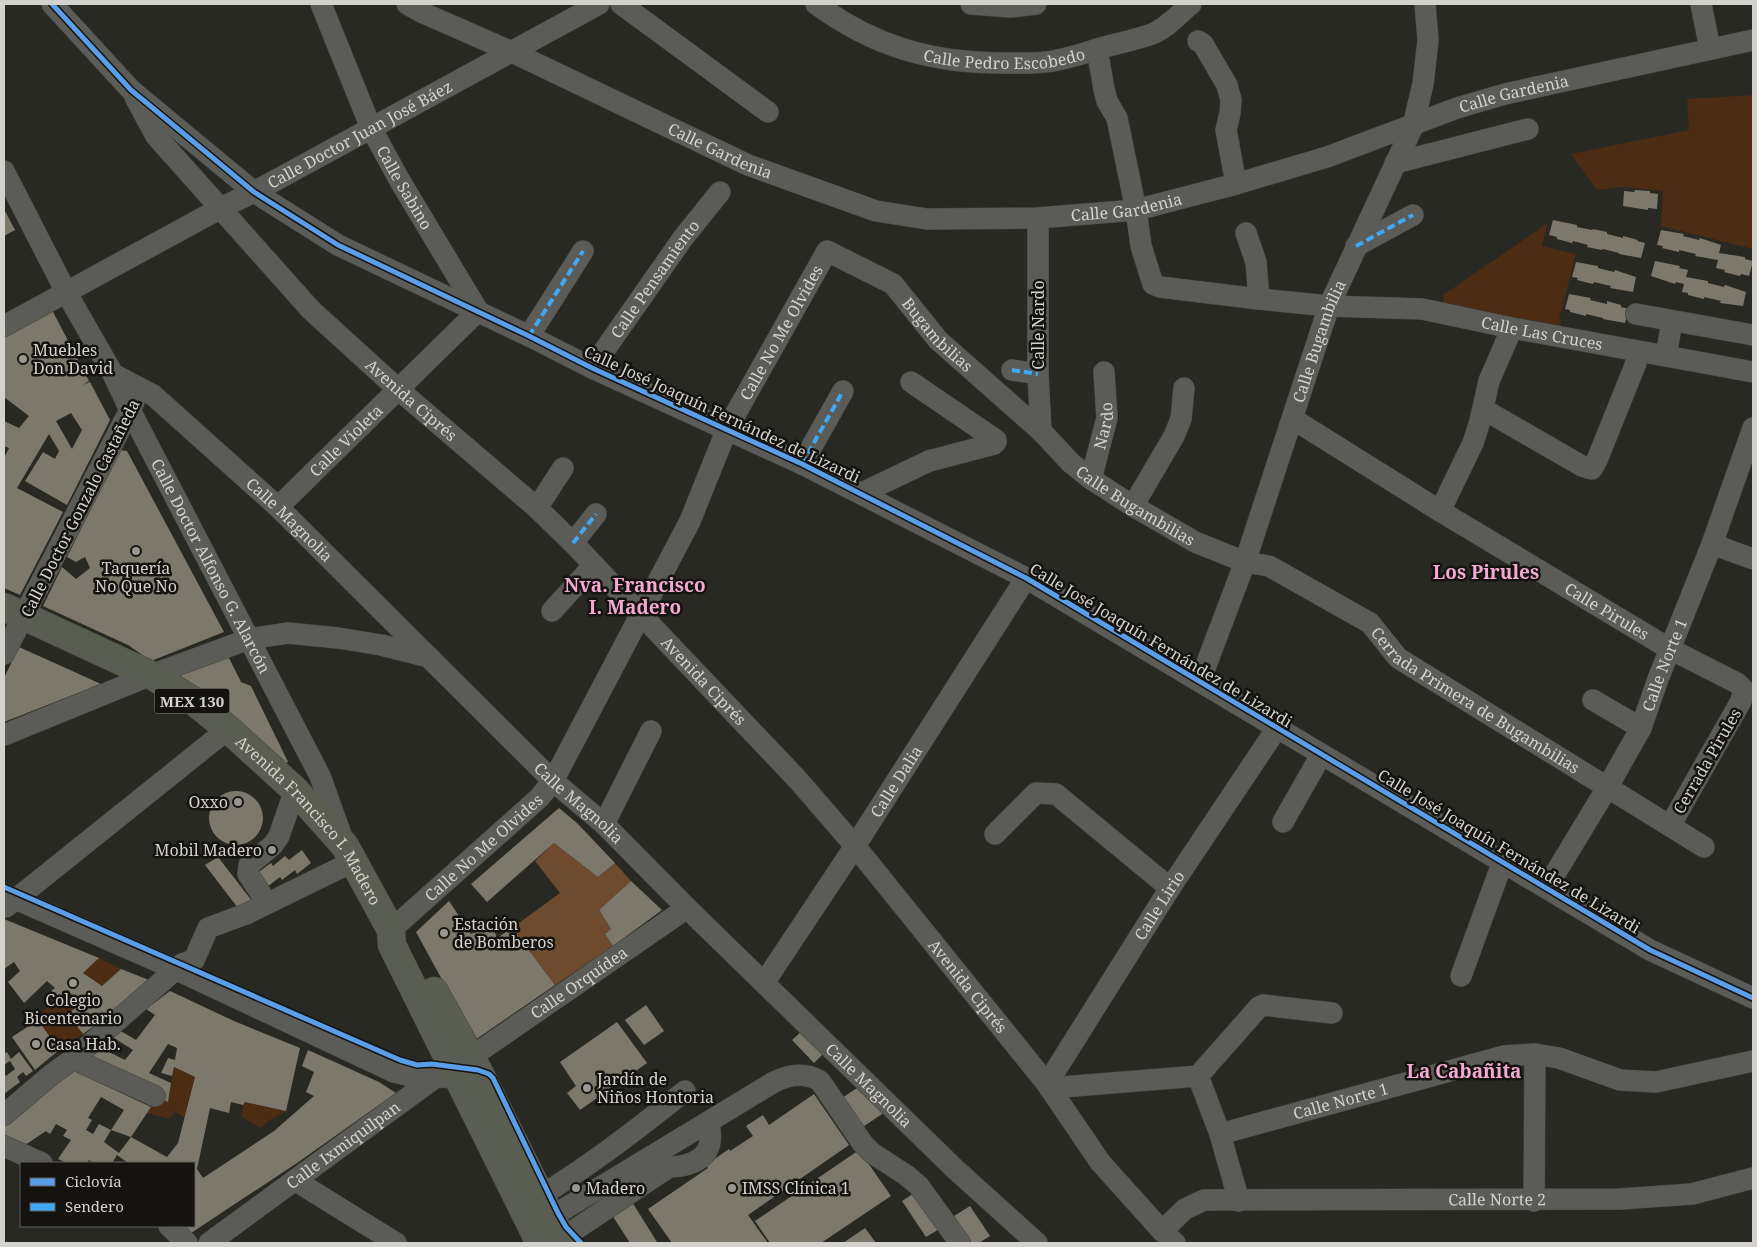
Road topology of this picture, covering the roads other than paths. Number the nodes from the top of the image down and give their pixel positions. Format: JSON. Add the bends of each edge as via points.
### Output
{"nodes":[{"id":1,"x":52,"y":4,"type":"edge"},
{"id":2,"x":320,"y":4,"type":"edge"},
{"id":3,"x":599,"y":4,"type":"edge"},
{"id":4,"x":621,"y":4,"type":"edge"},
{"id":5,"x":816,"y":4,"type":"edge"},
{"id":6,"x":971,"y":4,"type":"edge"},
{"id":7,"x":1036,"y":4,"type":"edge"},
{"id":8,"x":1191,"y":4,"type":"edge"},
{"id":9,"x":1425,"y":4,"type":"edge"},
{"id":10,"x":1702,"y":4,"type":"edge"},
{"id":11,"x":418,"y":7,"type":"edge"},
{"id":12,"x":1753,"y":40,"type":"edge"},
{"id":13,"x":1198,"y":41,"type":"dead end"},
{"id":14,"x":1097,"y":49,"type":"junction"},
{"id":15,"x":1710,"y":49,"type":"junction"},
{"id":16,"x":512,"y":52,"type":"junction"},
{"id":17,"x":131,"y":90,"type":"junction"},
{"id":18,"x":768,"y":112,"type":"dead end"},
{"id":19,"x":1413,"y":126,"type":"junction"},
{"id":20,"x":371,"y":128,"type":"junction"},
{"id":21,"x":1528,"y":129,"type":"dead end"},
{"id":22,"x":1395,"y":163,"type":"junction"},
{"id":23,"x":4,"y":171,"type":"edge"},
{"id":24,"x":1236,"y":184,"type":"junction"},
{"id":25,"x":254,"y":192,"type":"junction"},
{"id":26,"x":720,"y":192,"type":"dead end"},
{"id":27,"x":221,"y":208,"type":"junction"},
{"id":28,"x":1136,"y":210,"type":"junction"},
{"id":29,"x":1413,"y":215,"type":"dead end"},
{"id":30,"x":1038,"y":218,"type":"junction"},
{"id":31,"x":1246,"y":233,"type":"dead end"},
{"id":32,"x":1356,"y":246,"type":"junction"},
{"id":33,"x":583,"y":251,"type":"dead end"},
{"id":34,"x":827,"y":251,"type":"joint"},
{"id":35,"x":66,"y":292,"type":"junction"},
{"id":36,"x":1259,"y":300,"type":"junction"},
{"id":37,"x":1329,"y":306,"type":"junction"},
{"id":38,"x":478,"y":311,"type":"junction"},
{"id":39,"x":1636,"y":314,"type":"dead end"},
{"id":40,"x":1672,"y":321,"type":"junction"},
{"id":41,"x":4,"y":326,"type":"edge"},
{"id":42,"x":1512,"y":328,"type":"junction"},
{"id":43,"x":1753,"y":335,"type":"edge"},
{"id":44,"x":529,"y":336,"type":"junction"},
{"id":45,"x":1666,"y":356,"type":"junction"},
{"id":46,"x":1636,"y":363,"type":"dead end"},
{"id":47,"x":592,"y":368,"type":"junction"},
{"id":48,"x":1012,"y":370,"type":"dead end"},
{"id":49,"x":1104,"y":372,"type":"dead end"},
{"id":50,"x":1753,"y":372,"type":"edge"},
{"id":51,"x":114,"y":374,"type":"junction"},
{"id":52,"x":1038,"y":374,"type":"junction"},
{"id":53,"x":911,"y":382,"type":"dead end"},
{"id":54,"x":1184,"y":388,"type":"dead end"},
{"id":55,"x":142,"y":389,"type":"junction"},
{"id":56,"x":399,"y":390,"type":"junction"},
{"id":57,"x":844,"y":392,"type":"dead end"},
{"id":58,"x":1483,"y":409,"type":"junction"},
{"id":59,"x":130,"y":410,"type":"junction"},
{"id":60,"x":1293,"y":419,"type":"junction"},
{"id":61,"x":1753,"y":428,"type":"edge"},
{"id":62,"x":727,"y":429,"type":"junction"},
{"id":63,"x":1041,"y":431,"type":"junction"},
{"id":64,"x":802,"y":464,"type":"junction"},
{"id":65,"x":563,"y":468,"type":"dead end"},
{"id":66,"x":1091,"y":479,"type":"junction"},
{"id":67,"x":862,"y":493,"type":"junction"},
{"id":68,"x":1133,"y":506,"type":"junction"},
{"id":69,"x":278,"y":507,"type":"junction"},
{"id":70,"x":537,"y":508,"type":"junction"},
{"id":71,"x":1440,"y":511,"type":"junction"},
{"id":72,"x":596,"y":514,"type":"dead end"},
{"id":73,"x":573,"y":543,"type":"junction"},
{"id":74,"x":1712,"y":544,"type":"junction"},
{"id":75,"x":1753,"y":558,"type":"edge"},
{"id":76,"x":1245,"y":562,"type":"junction"},
{"id":77,"x":594,"y":565,"type":"junction"},
{"id":78,"x":1026,"y":578,"type":"junction"},
{"id":79,"x":14,"y":611,"type":"edge"},
{"id":80,"x":552,"y":611,"type":"dead end"},
{"id":81,"x":640,"y":615,"type":"junction"},
{"id":82,"x":249,"y":639,"type":"junction"},
{"id":83,"x":1670,"y":649,"type":"junction"},
{"id":84,"x":4,"y":654,"type":"edge"},
{"id":85,"x":429,"y":657,"type":"junction"},
{"id":86,"x":151,"y":675,"type":"junction"},
{"id":87,"x":1200,"y":681,"type":"junction"},
{"id":88,"x":1593,"y":700,"type":"dead end"},
{"id":89,"x":1277,"y":728,"type":"junction"},
{"id":90,"x":1641,"y":728,"type":"junction"},
{"id":91,"x":228,"y":729,"type":"junction"},
{"id":92,"x":651,"y":731,"type":"dead end"},
{"id":93,"x":4,"y":735,"type":"edge"},
{"id":94,"x":1321,"y":755,"type":"junction"},
{"id":95,"x":553,"y":781,"type":"junction"},
{"id":96,"x":1607,"y":788,"type":"junction"},
{"id":97,"x":294,"y":790,"type":"junction"},
{"id":98,"x":1283,"y":822,"type":"dead end"},
{"id":99,"x":604,"y":824,"type":"junction"},
{"id":100,"x":1670,"y":826,"type":"junction"},
{"id":101,"x":994,"y":834,"type":"dead end"},
{"id":102,"x":855,"y":846,"type":"junction"},
{"id":103,"x":1704,"y":847,"type":"dead end"},
{"id":104,"x":349,"y":853,"type":"junction"},
{"id":105,"x":1503,"y":862,"type":"junction"},
{"id":106,"x":1547,"y":887,"type":"junction"},
{"id":107,"x":1170,"y":888,"type":"junction"},
{"id":108,"x":8,"y":901,"type":"edge"},
{"id":109,"x":267,"y":903,"type":"junction"},
{"id":110,"x":687,"y":908,"type":"junction"},
{"id":111,"x":391,"y":930,"type":"junction"},
{"id":112,"x":177,"y":970,"type":"junction"},
{"id":113,"x":1461,"y":976,"type":"dead end"},
{"id":114,"x":764,"y":983,"type":"junction"},
{"id":115,"x":1753,"y":998,"type":"edge"},
{"id":116,"x":1332,"y":1013,"type":"dead end"},
{"id":117,"x":1535,"y":1054,"type":"junction"},
{"id":118,"x":73,"y":1059,"type":"junction"},
{"id":119,"x":1753,"y":1060,"type":"edge"},
{"id":120,"x":454,"y":1061,"type":"junction"},
{"id":121,"x":1198,"y":1076,"type":"junction"},
{"id":122,"x":1048,"y":1086,"type":"junction"},
{"id":123,"x":685,"y":1092,"type":"dead end"},
{"id":124,"x":155,"y":1096,"type":"dead end"},
{"id":125,"x":4,"y":1115,"type":"edge"},
{"id":126,"x":1220,"y":1134,"type":"junction"},
{"id":127,"x":4,"y":1146,"type":"edge"},
{"id":128,"x":40,"y":1162,"type":"edge"},
{"id":129,"x":1753,"y":1178,"type":"edge"},
{"id":130,"x":296,"y":1181,"type":"junction"},
{"id":131,"x":1239,"y":1201,"type":"junction"},
{"id":132,"x":1534,"y":1201,"type":"junction"},
{"id":133,"x":547,"y":1224,"type":"edge"},
{"id":134,"x":170,"y":1227,"type":"edge"},
{"id":135,"x":1169,"y":1237,"type":"edge"},
{"id":136,"x":1030,"y":1241,"type":"edge"},
{"id":137,"x":187,"y":1243,"type":"edge"},
{"id":138,"x":209,"y":1243,"type":"edge"},
{"id":139,"x":396,"y":1243,"type":"edge"},
{"id":140,"x":960,"y":1243,"type":"edge"}],
"edges":[{"from":1,"to":17,"type":"street","name":"Calle José Joaquín Fernández de Lizardi"},
{"from":2,"to":20,"type":"street","name":"Calle Sabino"},
{"from":3,"to":16,"type":"street","name":"Calle Doctor Juan José Báez"},
{"from":4,"to":18,"type":"street"},
{"from":5,"to":14,"type":"street","name":"Calle Pedro Escobedo","via":[[860,32],[924,56],[975,63],[1052,62]]},
{"from":6,"to":7,"type":"street","via":[[1010,8]]},
{"from":8,"to":14,"type":"street","name":"Calle Pedro Escobedo","via":[[1153,33]]},
{"from":9,"to":19,"type":"street","name":"Calle Bugambilia","via":[[1428,40],[1423,84]]},
{"from":10,"to":15,"type":"street"},
{"from":11,"to":16,"type":"street","name":"Calle Gardenia"},
{"from":12,"to":15,"type":"street","name":"Calle Gardenia"},
{"from":13,"to":24,"type":"street","via":[[1203,44],[1227,85],[1231,100],[1226,130]]},
{"from":14,"to":28,"type":"street","via":[[1107,100],[1117,118]]},
{"from":15,"to":19,"type":"street","name":"Calle Gardenia","via":[[1505,94],[1457,108]]},
{"from":16,"to":20,"type":"street","name":"Calle Doctor Juan José Báez"},
{"from":16,"to":30,"type":"street","name":"Calle Gardenia","via":[[748,165],[867,208],[927,219]]},
{"from":17,"to":25,"type":"street","name":"Calle José Joaquín Fernández de Lizardi"},
{"from":17,"to":27,"type":"street","name":"Avenida Ciprés","via":[[156,136]]},
{"from":19,"to":22,"type":"street","name":"Calle Bugambilia"},
{"from":19,"to":24,"type":"street","name":"Calle Gardenia","via":[[1327,157]]},
{"from":20,"to":25,"type":"street","name":"Calle Doctor Juan José Báez"},
{"from":20,"to":38,"type":"street","name":"Calle Sabino"},
{"from":21,"to":22,"type":"street"},
{"from":22,"to":32,"type":"street","name":"Calle Bugambilia"},
{"from":23,"to":35,"type":"street","name":"Calle Doctor Alfonso G. Alarcón"},
{"from":24,"to":28,"type":"street","name":"Calle Gardenia"},
{"from":25,"to":27,"type":"street","name":"Calle Doctor Juan José Báez"},
{"from":25,"to":38,"type":"street","name":"Calle José Joaquín Fernández de Lizardi","via":[[338,246]]},
{"from":26,"to":47,"type":"street","name":"Calle Pensamiento","via":[[683,238]]},
{"from":27,"to":35,"type":"street","name":"Calle Doctor Juan José Báez"},
{"from":27,"to":56,"type":"street","name":"Avenida Ciprés","via":[[311,310]]},
{"from":28,"to":30,"type":"street","name":"Calle Gardenia"},
{"from":28,"to":36,"type":"street","name":"Calle Las Cruces","via":[[1141,246],[1153,284]]},
{"from":29,"to":32,"type":"street"},
{"from":30,"to":52,"type":"street","name":"Calle Nardo"},
{"from":31,"to":36,"type":"street","via":[[1256,262]]},
{"from":32,"to":37,"type":"street","name":"Calle Bugambilia"},
{"from":33,"to":44,"type":"street"},
{"from":34,"to":62,"type":"street","name":"Calle No Me Olvides"},
{"from":34,"to":63,"type":"street","name":"Bugambilias","via":[[893,284],[938,340]]},
{"from":35,"to":41,"type":"street","name":"Calle Doctor Juan José Báez"},
{"from":35,"to":51,"type":"street","name":"Calle Doctor Alfonso G. Alarcón"},
{"from":36,"to":37,"type":"street","name":"Calle Las Cruces"},
{"from":37,"to":42,"type":"street","name":"Calle Las Cruces","via":[[1422,309]]},
{"from":37,"to":60,"type":"street","name":"Calle Bugambilia"},
{"from":38,"to":44,"type":"street","name":"Calle José Joaquín Fernández de Lizardi"},
{"from":38,"to":56,"type":"street","name":"Calle Violeta"},
{"from":39,"to":40,"type":"street"},
{"from":40,"to":43,"type":"street"},
{"from":40,"to":45,"type":"street"},
{"from":42,"to":45,"type":"street","name":"Calle Las Cruces"},
{"from":42,"to":58,"type":"street","via":[[1489,381]]},
{"from":44,"to":47,"type":"street","name":"Calle José Joaquín Fernández de Lizardi"},
{"from":45,"to":50,"type":"street","name":"Calle Las Cruces"},
{"from":46,"to":58,"type":"street","via":[[1592,469]]},
{"from":47,"to":62,"type":"street","name":"Calle José Joaquín Fernández de Lizardi"},
{"from":48,"to":52,"type":"street"},
{"from":49,"to":66,"type":"street","name":"Nardo","via":[[1107,418]]},
{"from":51,"to":55,"type":"street","name":"Calle Magnolia"},
{"from":51,"to":59,"type":"street","name":"Calle Doctor Alfonso G. Alarcón"},
{"from":52,"to":63,"type":"street","name":"Calle Nardo"},
{"from":53,"to":67,"type":"street","via":[[996,442],[929,461]]},
{"from":54,"to":68,"type":"street","via":[[1181,419],[1174,436]]},
{"from":55,"to":59,"type":"street","name":"Calle Doctor Gonzalo Castañeda"},
{"from":55,"to":69,"type":"street","name":"Calle Magnolia","via":[[153,394]]},
{"from":56,"to":69,"type":"street","name":"Calle Violeta"},
{"from":56,"to":70,"type":"street","name":"Avenida Ciprés"},
{"from":57,"to":64,"type":"street"},
{"from":58,"to":71,"type":"street","via":[[1473,443]]},
{"from":59,"to":79,"type":"street","name":"Calle Doctor Gonzalo Castañeda"},
{"from":59,"to":82,"type":"street","name":"Calle Doctor Alfonso G. Alarcón"},
{"from":60,"to":71,"type":"street","name":"Calle Pirules"},
{"from":60,"to":76,"type":"street","name":"Calle Bugambilia"},
{"from":61,"to":74,"type":"street","name":"Calle Norte 1"},
{"from":62,"to":64,"type":"street","name":"Calle José Joaquín Fernández de Lizardi"},
{"from":62,"to":81,"type":"street","name":"Calle No Me Olvides","via":[[690,521]]},
{"from":63,"to":66,"type":"street","name":"Calle Bugambilias"},
{"from":64,"to":67,"type":"street","name":"Calle José Joaquín Fernández de Lizardi"},
{"from":65,"to":70,"type":"street"},
{"from":66,"to":68,"type":"street","name":"Calle Bugambilias"},
{"from":67,"to":78,"type":"street","name":"Calle José Joaquín Fernández de Lizardi"},
{"from":68,"to":76,"type":"street","name":"Calle Bugambilias","via":[[1195,542]]},
{"from":69,"to":85,"type":"street","name":"Calle Magnolia"},
{"from":70,"to":73,"type":"street","name":"Avenida Ciprés"},
{"from":71,"to":83,"type":"street","name":"Calle Pirules"},
{"from":72,"to":73,"type":"street"},
{"from":73,"to":77,"type":"street","name":"Avenida Ciprés"},
{"from":74,"to":75,"type":"street"},
{"from":74,"to":83,"type":"street","name":"Calle Norte 1"},
{"from":76,"to":87,"type":"street","name":"Calle Bugambilia"},
{"from":76,"to":96,"type":"street","name":"Cerrada Primera de Bugambilias","via":[[1269,566],[1370,623],[1398,658]]},
{"from":77,"to":80,"type":"street"},
{"from":77,"to":81,"type":"street","name":"Avenida Ciprés"},
{"from":78,"to":87,"type":"street","name":"Calle José Joaquín Fernández de Lizardi"},
{"from":78,"to":102,"type":"street","name":"Calle Dalia"},
{"from":79,"to":84,"type":"street","name":"Calle Doctor Gonzalo Castañeda"},
{"from":79,"to":86,"type":"main road","name":"Avenida Francisco I. Madero","number":"MEX 130"},
{"from":81,"to":95,"type":"street","name":"Calle No Me Olvides"},
{"from":81,"to":102,"type":"street","name":"Avenida Ciprés","via":[[798,780]]},
{"from":82,"to":85,"type":"street","via":[[288,633],[381,645]]},
{"from":82,"to":86,"type":"street"},
{"from":82,"to":104,"type":"street","name":"Calle Doctor Alfonso G. Alarcón","via":[[320,776]]},
{"from":83,"to":90,"type":"street","name":"Calle Norte 1"},
{"from":83,"to":100,"type":"street","name":"Cerrada Pirules","via":[[1737,683],[1744,690],[1741,701]]},
{"from":85,"to":95,"type":"street","name":"Calle Magnolia"},
{"from":86,"to":91,"type":"main road","name":"Avenida Francisco I. Madero","number":"MEX 130","via":[[192,700]]},
{"from":86,"to":93,"type":"street"},
{"from":87,"to":89,"type":"street","name":"Calle José Joaquín Fernández de Lizardi"},
{"from":88,"to":90,"type":"street"},
{"from":89,"to":94,"type":"street","name":"Calle José Joaquín Fernández de Lizardi"},
{"from":89,"to":107,"type":"street","name":"Calle Lirio"},
{"from":90,"to":96,"type":"street","name":"Calle Norte 1"},
{"from":91,"to":97,"type":"main road","name":"Avenida Francisco I. Madero","number":"MEX 130"},
{"from":91,"to":108,"type":"street"},
{"from":92,"to":99,"type":"street"},
{"from":94,"to":98,"type":"street"},
{"from":94,"to":105,"type":"street","name":"Calle José Joaquín Fernández de Lizardi"},
{"from":95,"to":99,"type":"street","name":"Calle Magnolia"},
{"from":95,"to":111,"type":"street","name":"Calle No Me Olvides","via":[[539,798]]},
{"from":96,"to":100,"type":"street","name":"Cerrada Primera de Bugambilias"},
{"from":96,"to":106,"type":"street","name":"Calle Norte 1"},
{"from":97,"to":104,"type":"main road","name":"Avenida Francisco I. Madero","number":"MEX 130"},
{"from":97,"to":109,"type":"street","via":[[274,845],[249,865],[248,874]]},
{"from":99,"to":110,"type":"street","name":"Calle Magnolia"},
{"from":100,"to":103,"type":"street","name":"Cerrada Primera de Bugambilias"},
{"from":101,"to":107,"type":"street","via":[[1036,793],[1056,794]]},
{"from":102,"to":114,"type":"street","name":"Calle Dalia"},
{"from":102,"to":122,"type":"street","name":"Avenida Ciprés"},
{"from":104,"to":109,"type":"street"},
{"from":104,"to":111,"type":"main road","name":"Avenida Francisco I. Madero","number":"MEX 130"},
{"from":105,"to":106,"type":"street","name":"Calle José Joaquín Fernández de Lizardi"},
{"from":105,"to":113,"type":"street"},
{"from":106,"to":115,"type":"street","name":"Calle José Joaquín Fernández de Lizardi","via":[[1650,950]]},
{"from":107,"to":122,"type":"street","name":"Calle Lirio"},
{"from":108,"to":112,"type":"street"},
{"from":109,"to":112,"type":"street","via":[[208,928],[194,960],[182,964]]},
{"from":110,"to":114,"type":"street","name":"Calle Magnolia"},
{"from":110,"to":120,"type":"street","name":"Calle Orquídea"},
{"from":111,"to":120,"type":"main road","name":"Avenida Francisco I. Madero","number":"MEX 130","via":[[392,945]]},
{"from":112,"to":118,"type":"street"},
{"from":112,"to":120,"type":"street","via":[[394,1072],[419,1078]]},
{"from":114,"to":136,"type":"street","name":"Calle Magnolia"},
{"from":116,"to":121,"type":"street","via":[[1263,1005]]},
{"from":117,"to":119,"type":"street","name":"Calle Norte 1","via":[[1559,1058],[1620,1080],[1656,1082]]},
{"from":117,"to":126,"type":"street","name":"Calle Norte 1","via":[[1504,1056]]},
{"from":117,"to":132,"type":"street"},
{"from":118,"to":124,"type":"street"},
{"from":118,"to":125,"type":"street"},
{"from":120,"to":130,"type":"street","name":"Calle Ixmiquilpan"},
{"from":120,"to":133,"type":"main road","name":"Avenida Francisco I. Madero","number":"MEX 130"},
{"from":120,"to":133,"type":"main road","name":"Avenida Francisco I. Madero","number":"MEX 130","via":[[486,1089]]},
{"from":121,"to":122,"type":"street"},
{"from":121,"to":126,"type":"street"},
{"from":122,"to":135,"type":"street","name":"Avenida Ciprés","via":[[1100,1162]]},
{"from":123,"to":133,"type":"street","via":[[575,1174]]},
{"from":126,"to":131,"type":"street"},
{"from":127,"to":128,"type":"street"},
{"from":129,"to":132,"type":"street","name":"Calle Norte 2","via":[[1692,1194]]},
{"from":130,"to":138,"type":"street","name":"Calle Ixmiquilpan"},
{"from":130,"to":139,"type":"street"},
{"from":131,"to":132,"type":"street","name":"Calle Norte 2"},
{"from":131,"to":135,"type":"street","name":"Calle Norte 2","via":[[1204,1200],[1193,1204],[1185,1209]]},
{"from":133,"to":140,"type":"street","via":[[663,1160],[688,1164],[699,1159],[709,1147],[709,1122],[784,1077],[796,1075],[812,1076],[820,1081],[863,1144],[919,1186]]},
{"from":134,"to":137,"type":"street"}]}
